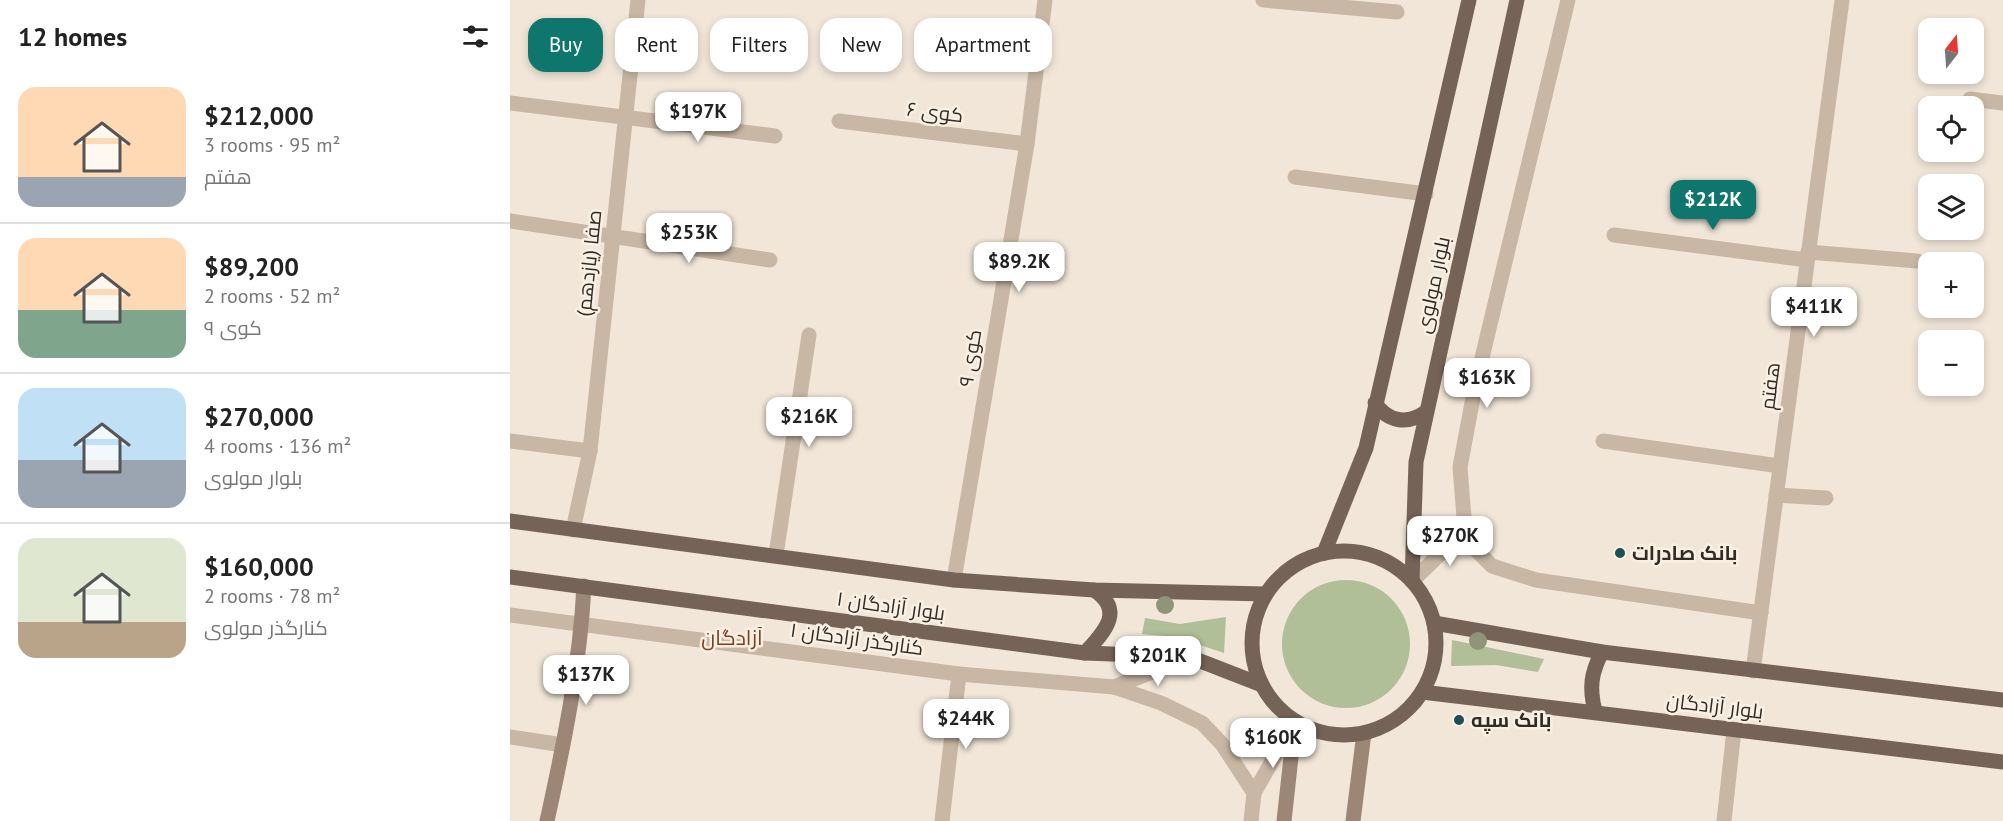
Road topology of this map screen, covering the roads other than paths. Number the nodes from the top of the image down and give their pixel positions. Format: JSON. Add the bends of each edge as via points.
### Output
{"nodes":[{"id":1,"x":638,"y":0,"type":"edge"},
{"id":2,"x":1045,"y":0,"type":"edge"},
{"id":3,"x":1263,"y":0,"type":"edge"},
{"id":4,"x":1469,"y":0,"type":"edge"},
{"id":5,"x":1516,"y":0,"type":"edge"},
{"id":6,"x":1568,"y":0,"type":"edge"},
{"id":7,"x":1842,"y":0,"type":"edge"},
{"id":8,"x":1396,"y":12,"type":"dead end"},
{"id":9,"x":1984,"y":101,"type":"edge"},
{"id":10,"x":510,"y":103,"type":"edge"},
{"id":11,"x":2003,"y":103,"type":"edge"},
{"id":12,"x":626,"y":118,"type":"junction"},
{"id":13,"x":839,"y":121,"type":"dead end"},
{"id":14,"x":775,"y":136,"type":"dead end"},
{"id":15,"x":1027,"y":144,"type":"junction"},
{"id":16,"x":1295,"y":177,"type":"dead end"},
{"id":17,"x":1426,"y":194,"type":"junction"},
{"id":18,"x":510,"y":221,"type":"edge"},
{"id":19,"x":1614,"y":235,"type":"dead end"},
{"id":20,"x":613,"y":236,"type":"junction"},
{"id":21,"x":1808,"y":256,"type":"junction"},
{"id":22,"x":770,"y":260,"type":"dead end"},
{"id":23,"x":1917,"y":261,"type":"dead end"},
{"id":24,"x":809,"y":335,"type":"dead end"},
{"id":25,"x":1375,"y":403,"type":"junction"},
{"id":26,"x":1426,"y":412,"type":"junction"},
{"id":27,"x":510,"y":441,"type":"edge"},
{"id":28,"x":1603,"y":441,"type":"dead end"},
{"id":29,"x":590,"y":451,"type":"junction"},
{"id":30,"x":1780,"y":466,"type":"junction"},
{"id":31,"x":1776,"y":495,"type":"junction"},
{"id":32,"x":1826,"y":498,"type":"dead end"},
{"id":33,"x":510,"y":521,"type":"edge"},
{"id":34,"x":573,"y":530,"type":"junction"},
{"id":35,"x":1465,"y":530,"type":"junction"},
{"id":36,"x":1324,"y":553,"type":"junction"},
{"id":37,"x":776,"y":555,"type":"junction"},
{"id":38,"x":510,"y":577,"type":"edge"},
{"id":39,"x":954,"y":580,"type":"junction"},
{"id":40,"x":1412,"y":581,"type":"junction"},
{"id":41,"x":584,"y":586,"type":"junction"},
{"id":42,"x":1094,"y":590,"type":"junction"},
{"id":43,"x":1266,"y":594,"type":"junction"},
{"id":44,"x":1761,"y":613,"type":"junction"},
{"id":45,"x":510,"y":615,"type":"edge"},
{"id":46,"x":1434,"y":623,"type":"junction"},
{"id":47,"x":582,"y":624,"type":"junction"},
{"id":48,"x":1602,"y":652,"type":"junction"},
{"id":49,"x":1085,"y":653,"type":"junction"},
{"id":50,"x":1191,"y":657,"type":"junction"},
{"id":51,"x":1753,"y":671,"type":"junction"},
{"id":52,"x":958,"y":674,"type":"junction"},
{"id":53,"x":1262,"y":685,"type":"junction"},
{"id":54,"x":1114,"y":687,"type":"junction"},
{"id":55,"x":1422,"y":692,"type":"junction"},
{"id":56,"x":2003,"y":700,"type":"edge"},
{"id":57,"x":1595,"y":711,"type":"junction"},
{"id":58,"x":1295,"y":721,"type":"junction"},
{"id":59,"x":1734,"y":730,"type":"junction"},
{"id":60,"x":1364,"y":733,"type":"junction"},
{"id":61,"x":510,"y":737,"type":"edge"},
{"id":62,"x":563,"y":745,"type":"junction"},
{"id":63,"x":2003,"y":762,"type":"edge"},
{"id":64,"x":1254,"y":793,"type":"junction"},
{"id":65,"x":547,"y":821,"type":"edge"},
{"id":66,"x":942,"y":821,"type":"edge"},
{"id":67,"x":1251,"y":821,"type":"edge"},
{"id":68,"x":1284,"y":821,"type":"edge"},
{"id":69,"x":1353,"y":821,"type":"edge"},
{"id":70,"x":1724,"y":821,"type":"edge"}],
"edges":[{"from":1,"to":12,"type":"street","name":"صفا (یازدهم)"},
{"from":2,"to":15,"type":"street","name":"کوی ۹"},
{"from":3,"to":8,"type":"street"},
{"from":4,"to":17,"type":"main road","name":"بلوار مولوی"},
{"from":5,"to":26,"type":"main road","name":"بلوار مولوی"},
{"from":6,"to":35,"type":"street","via":[[1474,387],[1460,467]]},
{"from":7,"to":21,"type":"street","name":"هفتم"},
{"from":9,"to":11,"type":"street"},
{"from":10,"to":12,"type":"street"},
{"from":12,"to":14,"type":"street"},
{"from":12,"to":20,"type":"street","name":"صفا (یازدهم)"},
{"from":13,"to":15,"type":"street","name":"کوی ۶"},
{"from":15,"to":39,"type":"street","name":"کوی ۹"},
{"from":16,"to":17,"type":"street"},
{"from":17,"to":25,"type":"main road","name":"بلوار مولوی"},
{"from":18,"to":20,"type":"street"},
{"from":19,"to":21,"type":"street"},
{"from":20,"to":22,"type":"street"},
{"from":20,"to":29,"type":"street","name":"صفا (یازدهم)"},
{"from":21,"to":23,"type":"street"},
{"from":21,"to":30,"type":"street","name":"هفتم"},
{"from":24,"to":37,"type":"street"},
{"from":25,"to":26,"type":"main road","via":[[1385,414],[1399,420],[1418,418]]},
{"from":25,"to":36,"type":"main road","name":"بلوار مولوی","via":[[1366,448]]},
{"from":26,"to":40,"type":"main road","name":"بلوار مولوی","via":[[1416,462]]},
{"from":27,"to":29,"type":"street"},
{"from":28,"to":30,"type":"street"},
{"from":29,"to":34,"type":"street","name":"صفا (یازدهم)"},
{"from":30,"to":31,"type":"street","name":"هفتم"},
{"from":31,"to":32,"type":"street"},
{"from":31,"to":44,"type":"street","name":"هفتم"},
{"from":33,"to":34,"type":"main road","name":"بلوار آزادگان ۱"},
{"from":34,"to":37,"type":"main road","name":"بلوار آزادگان ۱"},
{"from":35,"to":40,"type":"street"},
{"from":35,"to":44,"type":"street","via":[[1475,549],[1492,566],[1536,580]]},
{"from":36,"to":40,"type":"main road","via":[[1363,553],[1398,568]]},
{"from":36,"to":43,"type":"main road","via":[[1288,570]]},
{"from":37,"to":39,"type":"main road","name":"بلوار آزادگان ۱"},
{"from":38,"to":41,"type":"main road","name":"بلوار آزادگان ۱"},
{"from":39,"to":42,"type":"main road","name":"بلوار آزادگان ۱"},
{"from":40,"to":46,"type":"main road","via":[[1426,601]]},
{"from":41,"to":47,"type":"street"},
{"from":41,"to":49,"type":"main road","name":"بلوار آزادگان ۱"},
{"from":42,"to":43,"type":"main road","name":"بلوار آزادگان ۱"},
{"from":42,"to":49,"type":"main road","via":[[1108,605],[1110,617],[1107,629]]},
{"from":43,"to":53,"type":"main road","via":[[1256,615],[1252,639],[1254,663]]},
{"from":44,"to":51,"type":"street","name":"هفتم"},
{"from":45,"to":47,"type":"street","name":"کنارگذر آزادگان ۱"},
{"from":46,"to":48,"type":"main road","name":"بلوار آزادگان"},
{"from":46,"to":55,"type":"main road","via":[[1436,647],[1432,670]]},
{"from":47,"to":52,"type":"street","name":"کنارگذر آزادگان ۱"},
{"from":47,"to":62,"type":"street"},
{"from":48,"to":51,"type":"main road","name":"بلوار آزادگان"},
{"from":48,"to":57,"type":"main road","via":[[1594,667],[1590,690]]},
{"from":49,"to":50,"type":"main road","name":"بلوار آزادگان ۱"},
{"from":50,"to":53,"type":"main road","name":"بلوار آزادگان ۱"},
{"from":50,"to":54,"type":"street"},
{"from":51,"to":56,"type":"main road","name":"بلوار آزادگان"},
{"from":52,"to":54,"type":"street","name":"کنارگذر آزادگان ۱"},
{"from":52,"to":66,"type":"street"},
{"from":53,"to":58,"type":"main road","via":[[1276,705]]},
{"from":54,"to":64,"type":"street","name":"کنارگذر آزادگان ۱","via":[[1202,723],[1222,744]]},
{"from":55,"to":57,"type":"main road","name":"بلوار آزادگان"},
{"from":55,"to":60,"type":"main road","via":[[1407,711]]},
{"from":57,"to":59,"type":"main road","name":"بلوار آزادگان"},
{"from":58,"to":60,"type":"main road","via":[[1316,731]]},
{"from":58,"to":64,"type":"street"},
{"from":58,"to":68,"type":"street"},
{"from":59,"to":63,"type":"main road","name":"بلوار آزادگان"},
{"from":59,"to":70,"type":"street"},
{"from":60,"to":69,"type":"street"},
{"from":61,"to":62,"type":"street"},
{"from":62,"to":65,"type":"street"},
{"from":64,"to":67,"type":"street"}]}
